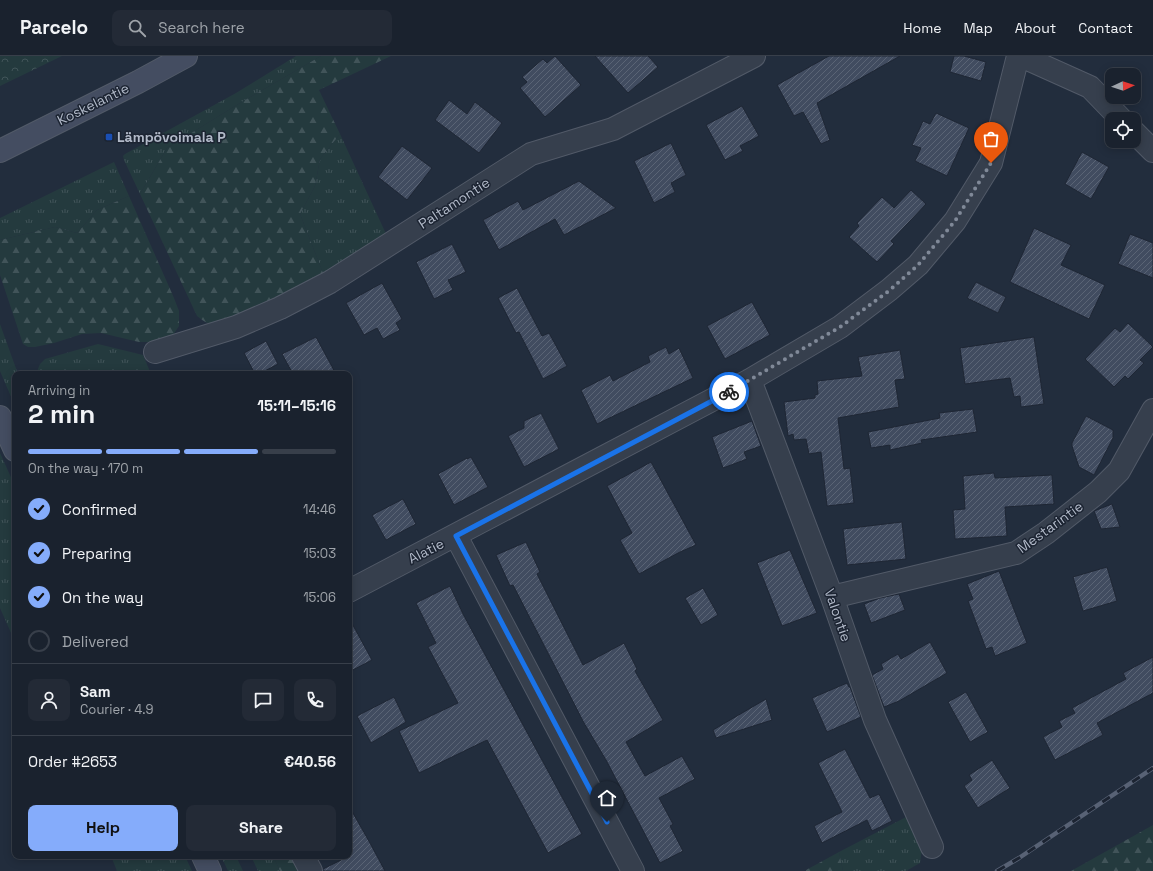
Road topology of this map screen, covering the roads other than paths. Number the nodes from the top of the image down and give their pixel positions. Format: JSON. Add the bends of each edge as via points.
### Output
{"nodes":[{"id":1,"x":186,"y":56,"type":"edge"},
{"id":2,"x":754,"y":56,"type":"edge"},
{"id":3,"x":1018,"y":56,"type":"edge"},
{"id":4,"x":1021,"y":56,"type":"edge"},
{"id":5,"x":1114,"y":112,"type":"edge"},
{"id":6,"x":1141,"y":139,"type":"edge"},
{"id":7,"x":0,"y":150,"type":"edge"},
{"id":8,"x":1153,"y":151,"type":"edge"},
{"id":9,"x":154,"y":352,"type":"dead end"},
{"id":10,"x":750,"y":380,"type":"junction"},
{"id":11,"x":1153,"y":410,"type":"edge"},
{"id":12,"x":0,"y":417,"type":"edge"},
{"id":13,"x":12,"y":443,"type":"edge"},
{"id":14,"x":456,"y":536,"type":"junction"},
{"id":15,"x":352,"y":589,"type":"edge"},
{"id":16,"x":832,"y":597,"type":"junction"},
{"id":17,"x":932,"y":847,"type":"dead end"},
{"id":18,"x":204,"y":859,"type":"edge"},
{"id":19,"x":305,"y":859,"type":"edge"},
{"id":20,"x":210,"y":871,"type":"edge"},
{"id":21,"x":311,"y":871,"type":"edge"},
{"id":22,"x":633,"y":871,"type":"edge"}],
"edges":[{"from":1,"to":7,"type":"main road","name":"Koskelantie"},
{"from":2,"to":9,"type":"street","name":"Paltamontie","via":[[613,129],[531,154],[330,282],[280,308],[236,327]]},
{"from":3,"to":10,"type":"street","name":"Alatie","via":[[991,163],[955,221],[918,265],[890,290],[840,327]]},
{"from":4,"to":5,"type":"street","via":[[1090,88]]},
{"from":6,"to":8,"type":"street"},
{"from":10,"to":14,"type":"street","name":"Alatie"},
{"from":10,"to":16,"type":"street","name":"Valontie"},
{"from":11,"to":16,"type":"street","name":"Mestarintie","via":[[1120,470],[1098,492],[1016,553]]},
{"from":12,"to":13,"type":"main road"},
{"from":14,"to":15,"type":"street","name":"Alatie"},
{"from":14,"to":22,"type":"street"},
{"from":16,"to":17,"type":"street","name":"Valontie","via":[[875,720]]},
{"from":18,"to":20,"type":"main road"},
{"from":19,"to":21,"type":"street"}]}
